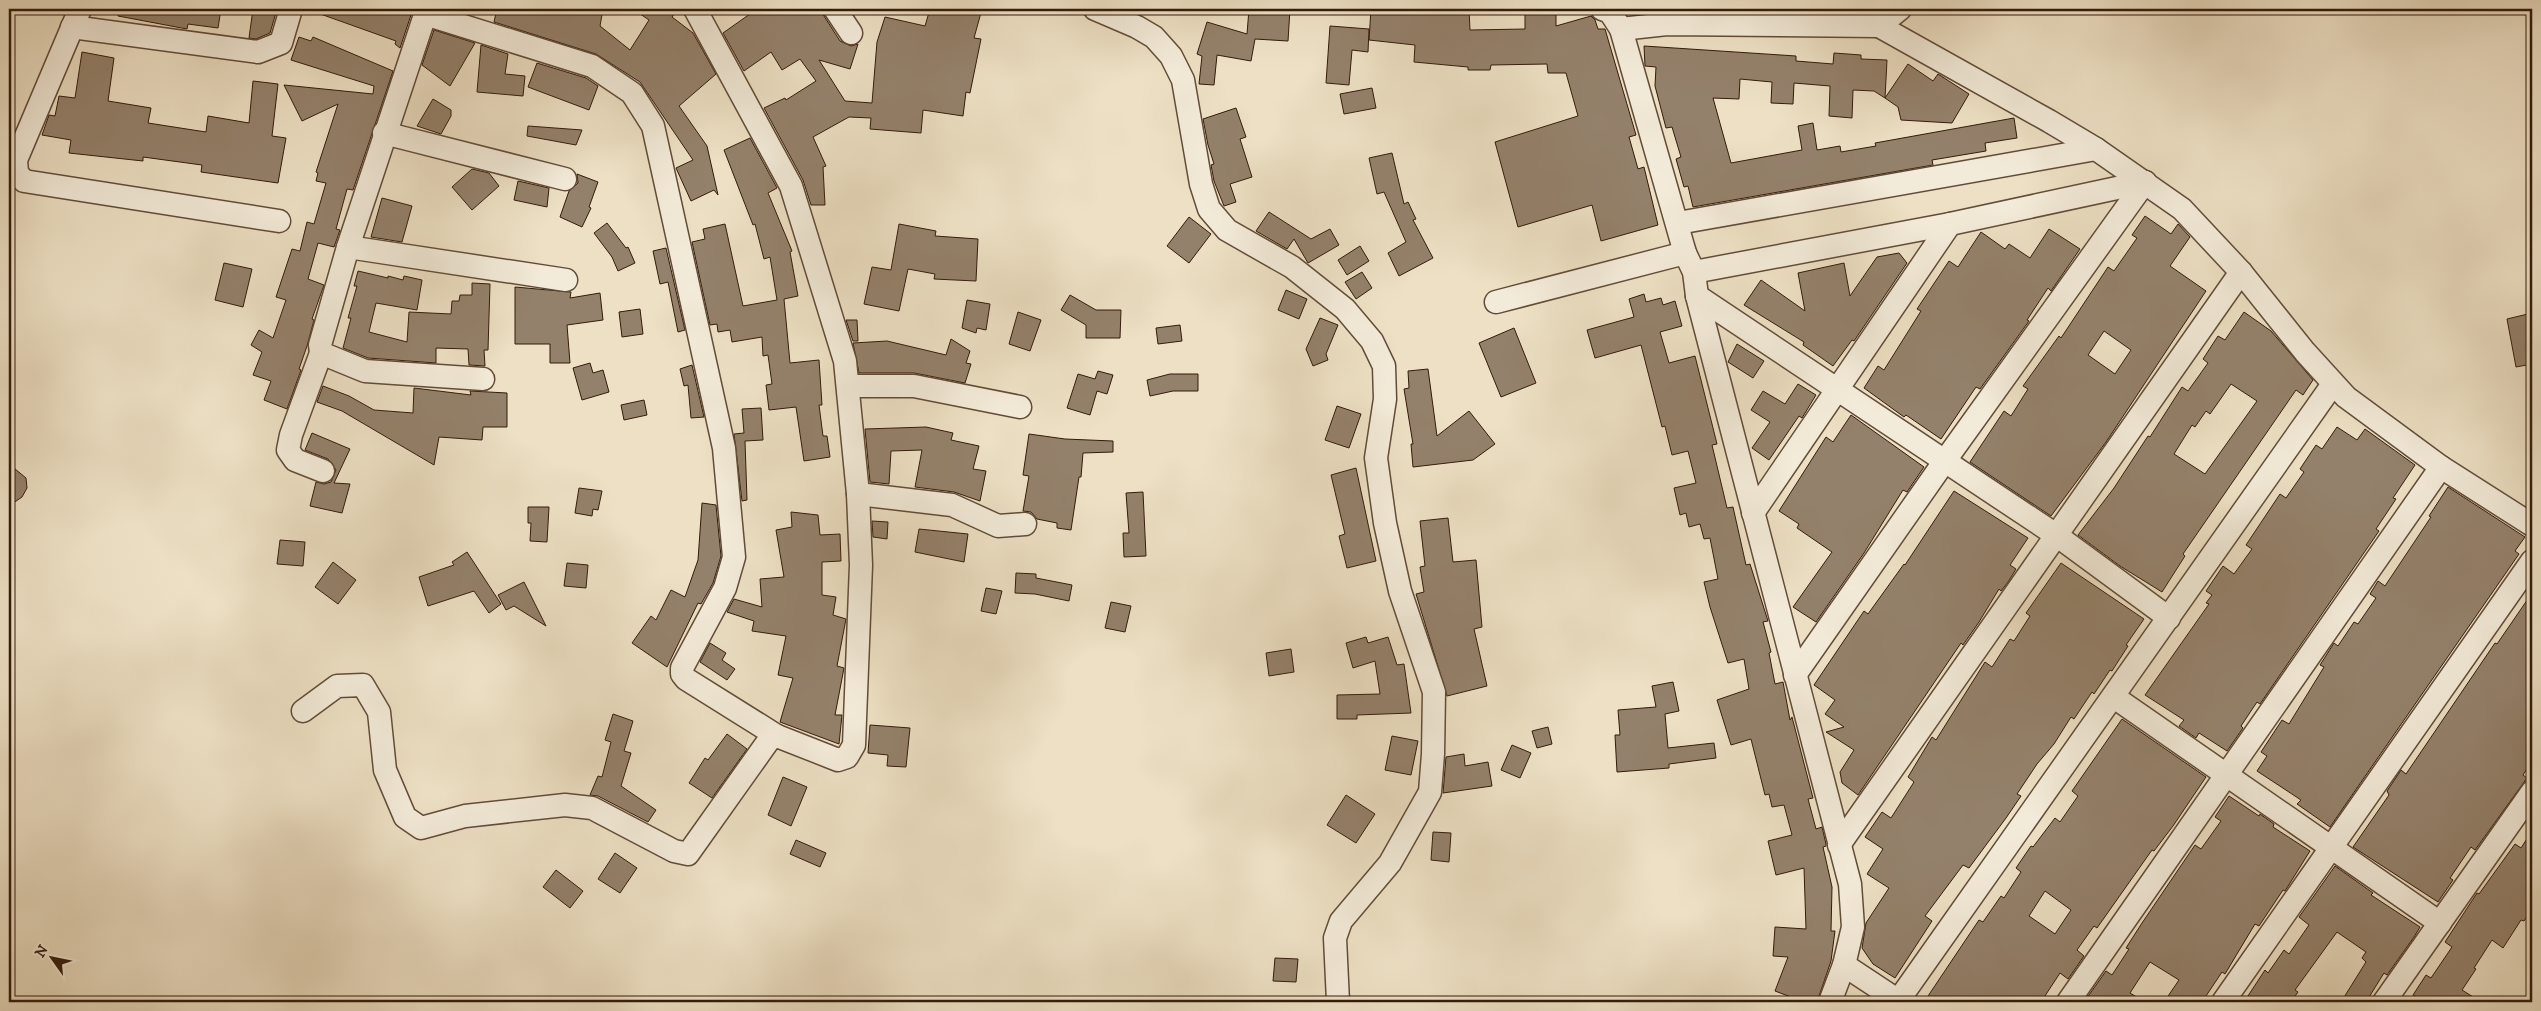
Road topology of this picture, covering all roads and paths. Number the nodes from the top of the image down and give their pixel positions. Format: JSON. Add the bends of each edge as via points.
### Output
{"nodes":[{"id":1,"x":291,"y":9,"type":"edge"},
{"id":2,"x":695,"y":9,"type":"edge"},
{"id":3,"x":835,"y":9,"type":"edge"},
{"id":4,"x":1095,"y":9,"type":"edge"},
{"id":5,"x":1602,"y":9,"type":"edge"},
{"id":6,"x":1900,"y":9,"type":"edge"},
{"id":7,"x":426,"y":12,"type":"edge"},
{"id":8,"x":76,"y":18,"type":"edge"},
{"id":9,"x":1879,"y":26,"type":"junction"},
{"id":10,"x":1621,"y":29,"type":"junction"},
{"id":11,"x":851,"y":33,"type":"dead end"},
{"id":12,"x":384,"y":133,"type":"junction"},
{"id":13,"x":2096,"y":149,"type":"junction"},
{"id":14,"x":565,"y":179,"type":"dead end"},
{"id":15,"x":2145,"y":182,"type":"junction"},
{"id":16,"x":279,"y":221,"type":"dead end"},
{"id":17,"x":1678,"y":223,"type":"junction"},
{"id":18,"x":1950,"y":224,"type":"junction"},
{"id":19,"x":348,"y":247,"type":"junction"},
{"id":20,"x":1690,"y":262,"type":"junction"},
{"id":21,"x":2241,"y":272,"type":"junction"},
{"id":22,"x":566,"y":280,"type":"dead end"},
{"id":23,"x":1696,"y":296,"type":"junction"},
{"id":24,"x":1496,"y":302,"type":"dead end"},
{"id":25,"x":321,"y":354,"type":"junction"},
{"id":26,"x":483,"y":379,"type":"dead end"},
{"id":27,"x":2333,"y":384,"type":"junction"},
{"id":28,"x":848,"y":386,"type":"junction"},
{"id":29,"x":1839,"y":388,"type":"junction"},
{"id":30,"x":1020,"y":407,"type":"dead end"},
{"id":31,"x":1944,"y":462,"type":"junction"},
{"id":32,"x":2441,"y":467,"type":"junction"},
{"id":33,"x":323,"y":471,"type":"dead end"},
{"id":34,"x":858,"y":494,"type":"junction"},
{"id":35,"x":1753,"y":513,"type":"junction"},
{"id":36,"x":1025,"y":524,"type":"dead end"},
{"id":37,"x":2532,"y":525,"type":"edge"},
{"id":38,"x":2056,"y":535,"type":"junction"},
{"id":39,"x":2532,"y":561,"type":"edge"},
{"id":40,"x":2169,"y":618,"type":"junction"},
{"id":41,"x":1795,"y":675,"type":"junction"},
{"id":42,"x":2114,"y":697,"type":"junction"},
{"id":43,"x":303,"y":711,"type":"dead end"},
{"id":44,"x":777,"y":736,"type":"junction"},
{"id":45,"x":2228,"y":775,"type":"junction"},
{"id":46,"x":2532,"y":792,"type":"edge"},
{"id":47,"x":1840,"y":845,"type":"junction"},
{"id":48,"x":2332,"y":848,"type":"junction"},
{"id":49,"x":2440,"y":923,"type":"junction"},
{"id":50,"x":1844,"y":965,"type":"junction"},
{"id":51,"x":1338,"y":1002,"type":"edge"},
{"id":52,"x":1830,"y":1002,"type":"edge"},
{"id":53,"x":1899,"y":1002,"type":"edge"},
{"id":54,"x":2068,"y":1002,"type":"edge"},
{"id":55,"x":2223,"y":1002,"type":"edge"},
{"id":56,"x":2384,"y":1002,"type":"edge"}],
"edges":[{"from":1,"to":8,"type":"street","via":[[280,43],[258,52]]},
{"from":2,"to":28,"type":"street","via":[[790,186],[845,361]]},
{"from":3,"to":11,"type":"street"},
{"from":4,"to":51,"type":"street","via":[[1154,37],[1171,56],[1183,80],[1201,184],[1209,209],[1227,230],[1292,267],[1345,309],[1372,341],[1384,366],[1385,399],[1376,458],[1385,522],[1400,591],[1434,692],[1433,754],[1430,792],[1390,863],[1341,921],[1335,938]]},
{"from":5,"to":10,"type":"street","via":[[1610,12]]},
{"from":6,"to":9,"type":"street"},
{"from":7,"to":12,"type":"street"},
{"from":7,"to":44,"type":"street","via":[[592,66],[632,93],[654,126],[724,448],[734,557],[725,588],[682,668],[682,674]]},
{"from":8,"to":16,"type":"street","via":[[16,160],[17,173],[24,181]]},
{"from":9,"to":10,"type":"street","via":[[1667,24]]},
{"from":9,"to":13,"type":"street"},
{"from":10,"to":17,"type":"street"},
{"from":12,"to":14,"type":"street"},
{"from":12,"to":19,"type":"street"},
{"from":13,"to":15,"type":"street"},
{"from":13,"to":17,"type":"street"},
{"from":15,"to":18,"type":"street"},
{"from":15,"to":21,"type":"street","via":[[2182,209]]},
{"from":15,"to":31,"type":"street"},
{"from":17,"to":20,"type":"street"},
{"from":18,"to":20,"type":"street"},
{"from":18,"to":29,"type":"street"},
{"from":19,"to":22,"type":"street"},
{"from":19,"to":25,"type":"street","via":[[320,345]]},
{"from":20,"to":23,"type":"street"},
{"from":20,"to":24,"type":"street"},
{"from":21,"to":27,"type":"street"},
{"from":21,"to":38,"type":"street"},
{"from":23,"to":29,"type":"street"},
{"from":23,"to":35,"type":"street"},
{"from":25,"to":26,"type":"street","via":[[365,371]]},
{"from":25,"to":33,"type":"street","via":[[288,450],[295,460]]},
{"from":27,"to":32,"type":"street"},
{"from":27,"to":40,"type":"street"},
{"from":28,"to":30,"type":"street","via":[[914,386]]},
{"from":28,"to":34,"type":"street"},
{"from":29,"to":31,"type":"street"},
{"from":29,"to":35,"type":"street"},
{"from":31,"to":38,"type":"street"},
{"from":31,"to":41,"type":"street"},
{"from":32,"to":37,"type":"street"},
{"from":32,"to":45,"type":"street"},
{"from":34,"to":36,"type":"street","via":[[952,505],[998,526]]},
{"from":34,"to":44,"type":"street","via":[[861,565],[854,745],[848,757],[838,760]]},
{"from":35,"to":41,"type":"street"},
{"from":38,"to":40,"type":"street"},
{"from":38,"to":47,"type":"street"},
{"from":39,"to":48,"type":"street"},
{"from":40,"to":42,"type":"street"},
{"from":41,"to":47,"type":"street"},
{"from":42,"to":45,"type":"street"},
{"from":42,"to":53,"type":"street"},
{"from":43,"to":44,"type":"street","via":[[337,686],[363,685],[379,712],[385,770],[405,817],[421,828],[464,816],[565,805],[592,808],[674,851],[688,854],[769,740]]},
{"from":45,"to":48,"type":"street"},
{"from":45,"to":54,"type":"street"},
{"from":46,"to":49,"type":"street"},
{"from":47,"to":50,"type":"street","via":[[1850,884],[1853,927]]},
{"from":48,"to":49,"type":"street"},
{"from":48,"to":55,"type":"street"},
{"from":49,"to":56,"type":"street"},
{"from":50,"to":52,"type":"street"},
{"from":50,"to":53,"type":"street"}]}
